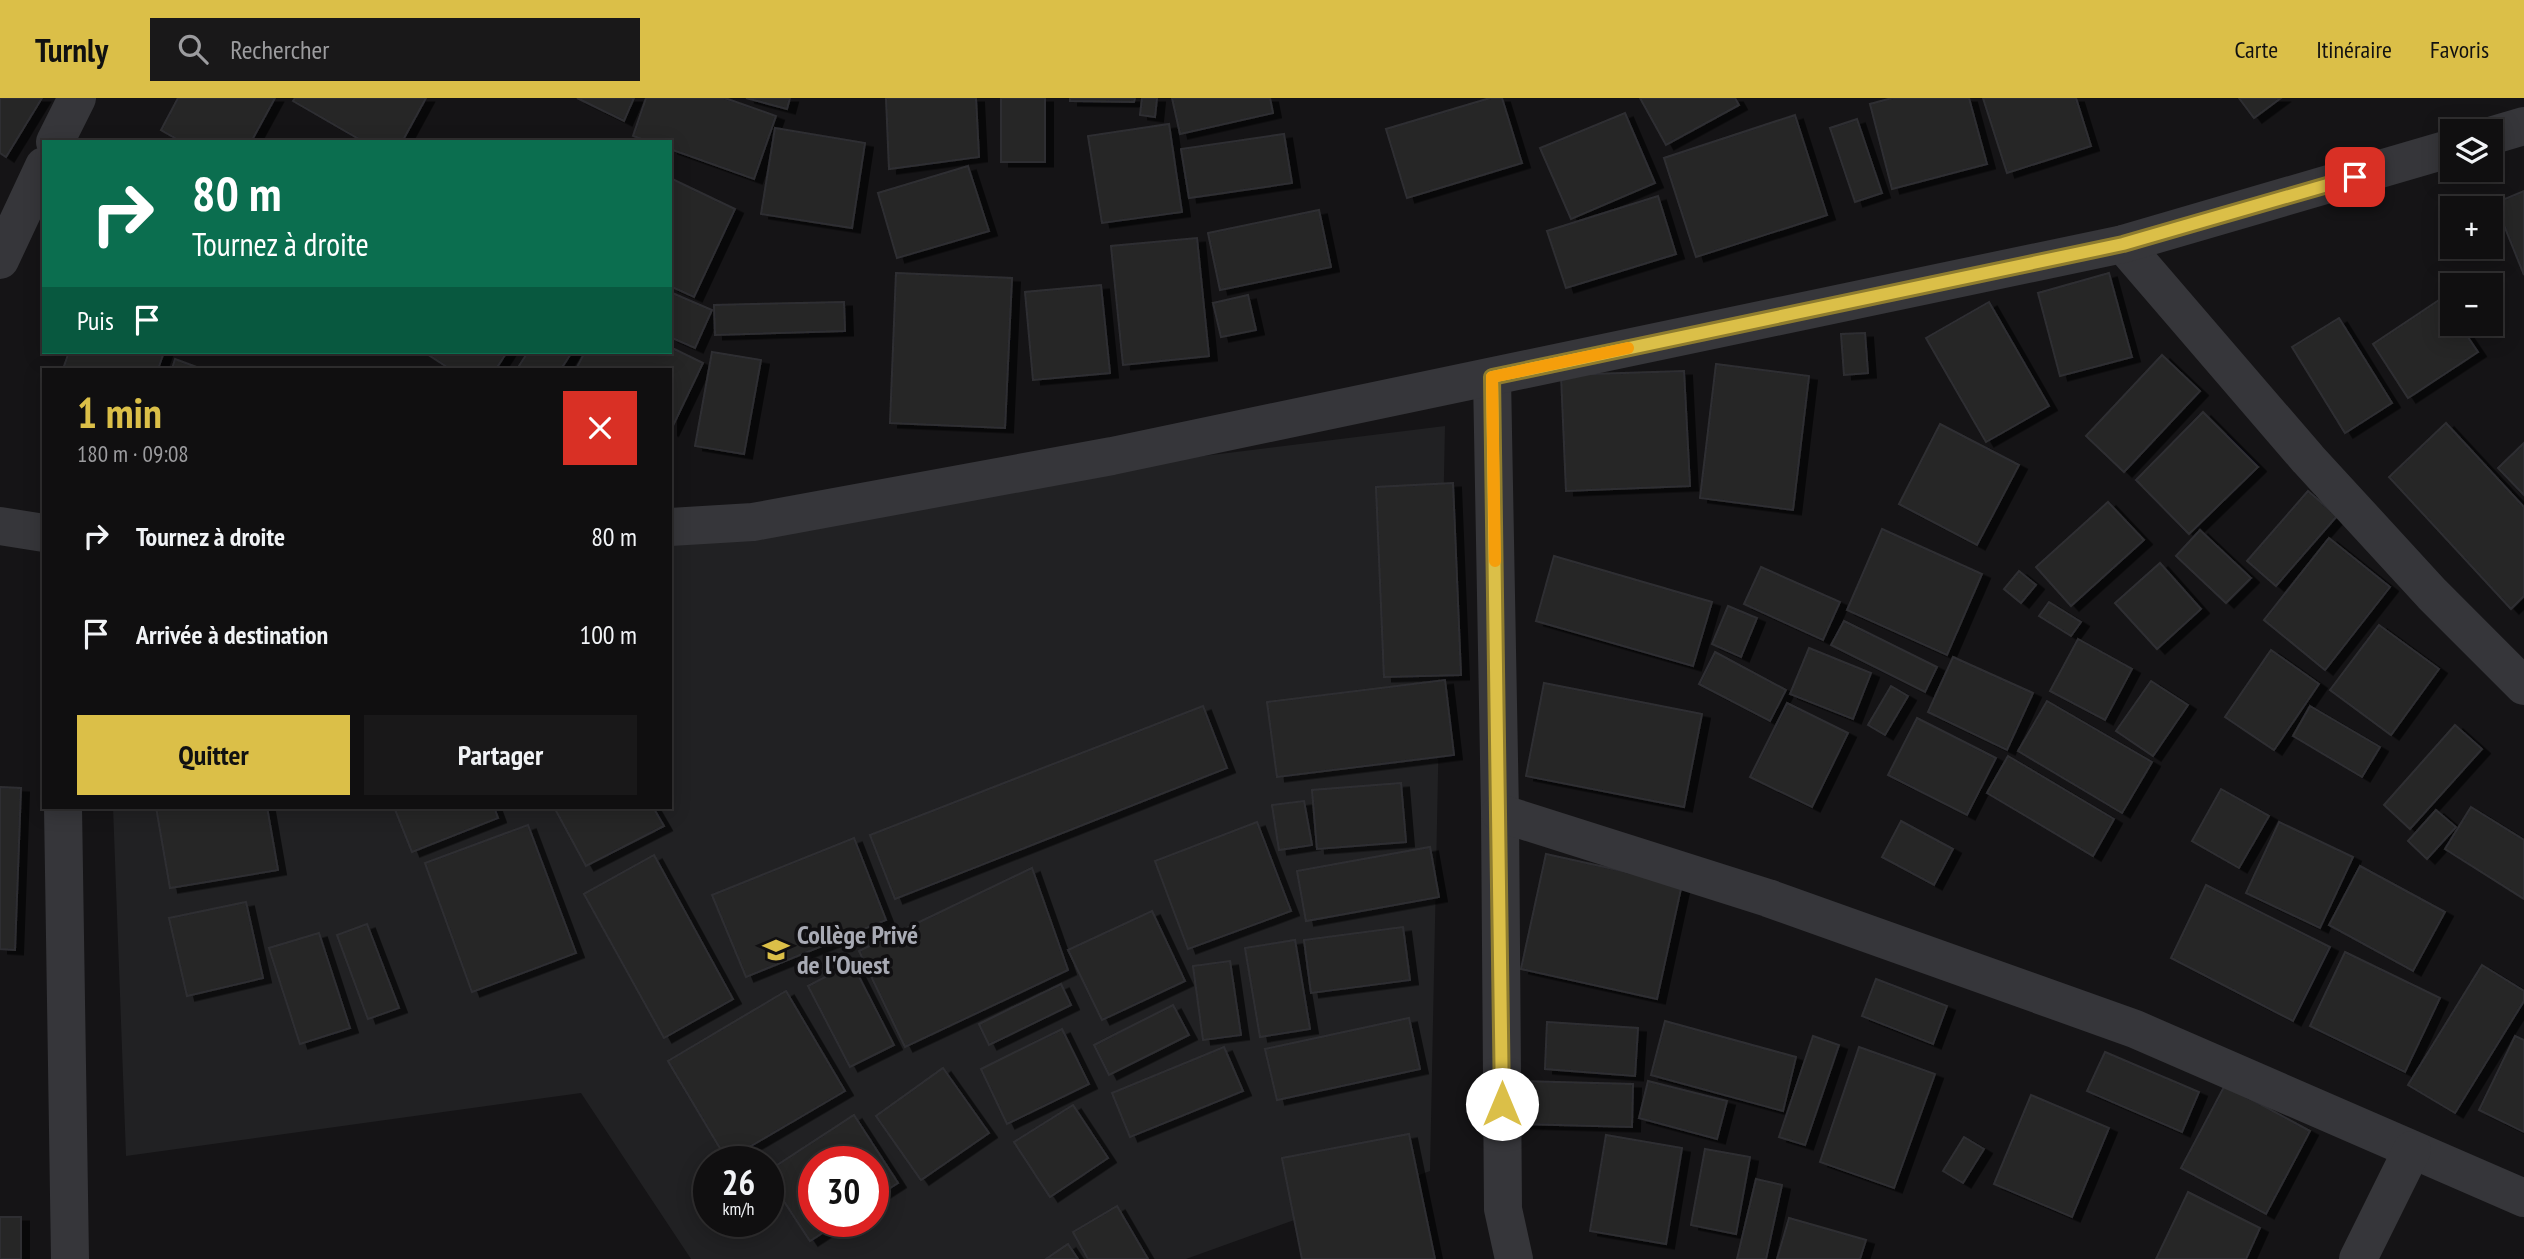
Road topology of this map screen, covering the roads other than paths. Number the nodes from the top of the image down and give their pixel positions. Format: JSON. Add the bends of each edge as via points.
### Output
{"nodes":[{"id":1,"x":77,"y":98,"type":"edge"},
{"id":2,"x":2524,"y":126,"type":"edge"},
{"id":3,"x":2503,"y":132,"type":"edge"},
{"id":4,"x":56,"y":140,"type":"edge"},
{"id":5,"x":2440,"y":152,"type":"edge"},
{"id":6,"x":42,"y":170,"type":"edge"},
{"id":7,"x":2123,"y":244,"type":"junction"},
{"id":8,"x":0,"y":260,"type":"edge"},
{"id":9,"x":1492,"y":377,"type":"junction"},
{"id":10,"x":0,"y":526,"type":"edge"},
{"id":11,"x":672,"y":527,"type":"edge"},
{"id":12,"x":42,"y":535,"type":"edge"},
{"id":13,"x":2524,"y":685,"type":"edge"},
{"id":14,"x":63,"y":809,"type":"edge"},
{"id":15,"x":1500,"y":813,"type":"junction"},
{"id":16,"x":2412,"y":1150,"type":"junction"},
{"id":17,"x":2524,"y":1198,"type":"edge"},
{"id":18,"x":71,"y":1259,"type":"edge"},
{"id":19,"x":1514,"y":1259,"type":"edge"},
{"id":20,"x":2358,"y":1259,"type":"edge"}],
"edges":[{"from":1,"to":4,"type":"street"},
{"from":2,"to":3,"type":"street"},
{"from":5,"to":7,"type":"street"},
{"from":6,"to":8,"type":"street"},
{"from":7,"to":9,"type":"street"},
{"from":7,"to":13,"type":"street","via":[[2308,460]]},
{"from":9,"to":11,"type":"street","via":[[1072,463],[753,522]]},
{"from":9,"to":15,"type":"street"},
{"from":10,"to":12,"type":"street"},
{"from":14,"to":18,"type":"street"},
{"from":15,"to":16,"type":"street","via":[[1768,898],[2135,1029]]},
{"from":15,"to":19,"type":"street","via":[[1503,1209]]},
{"from":16,"to":17,"type":"street"},
{"from":16,"to":20,"type":"street"}]}
